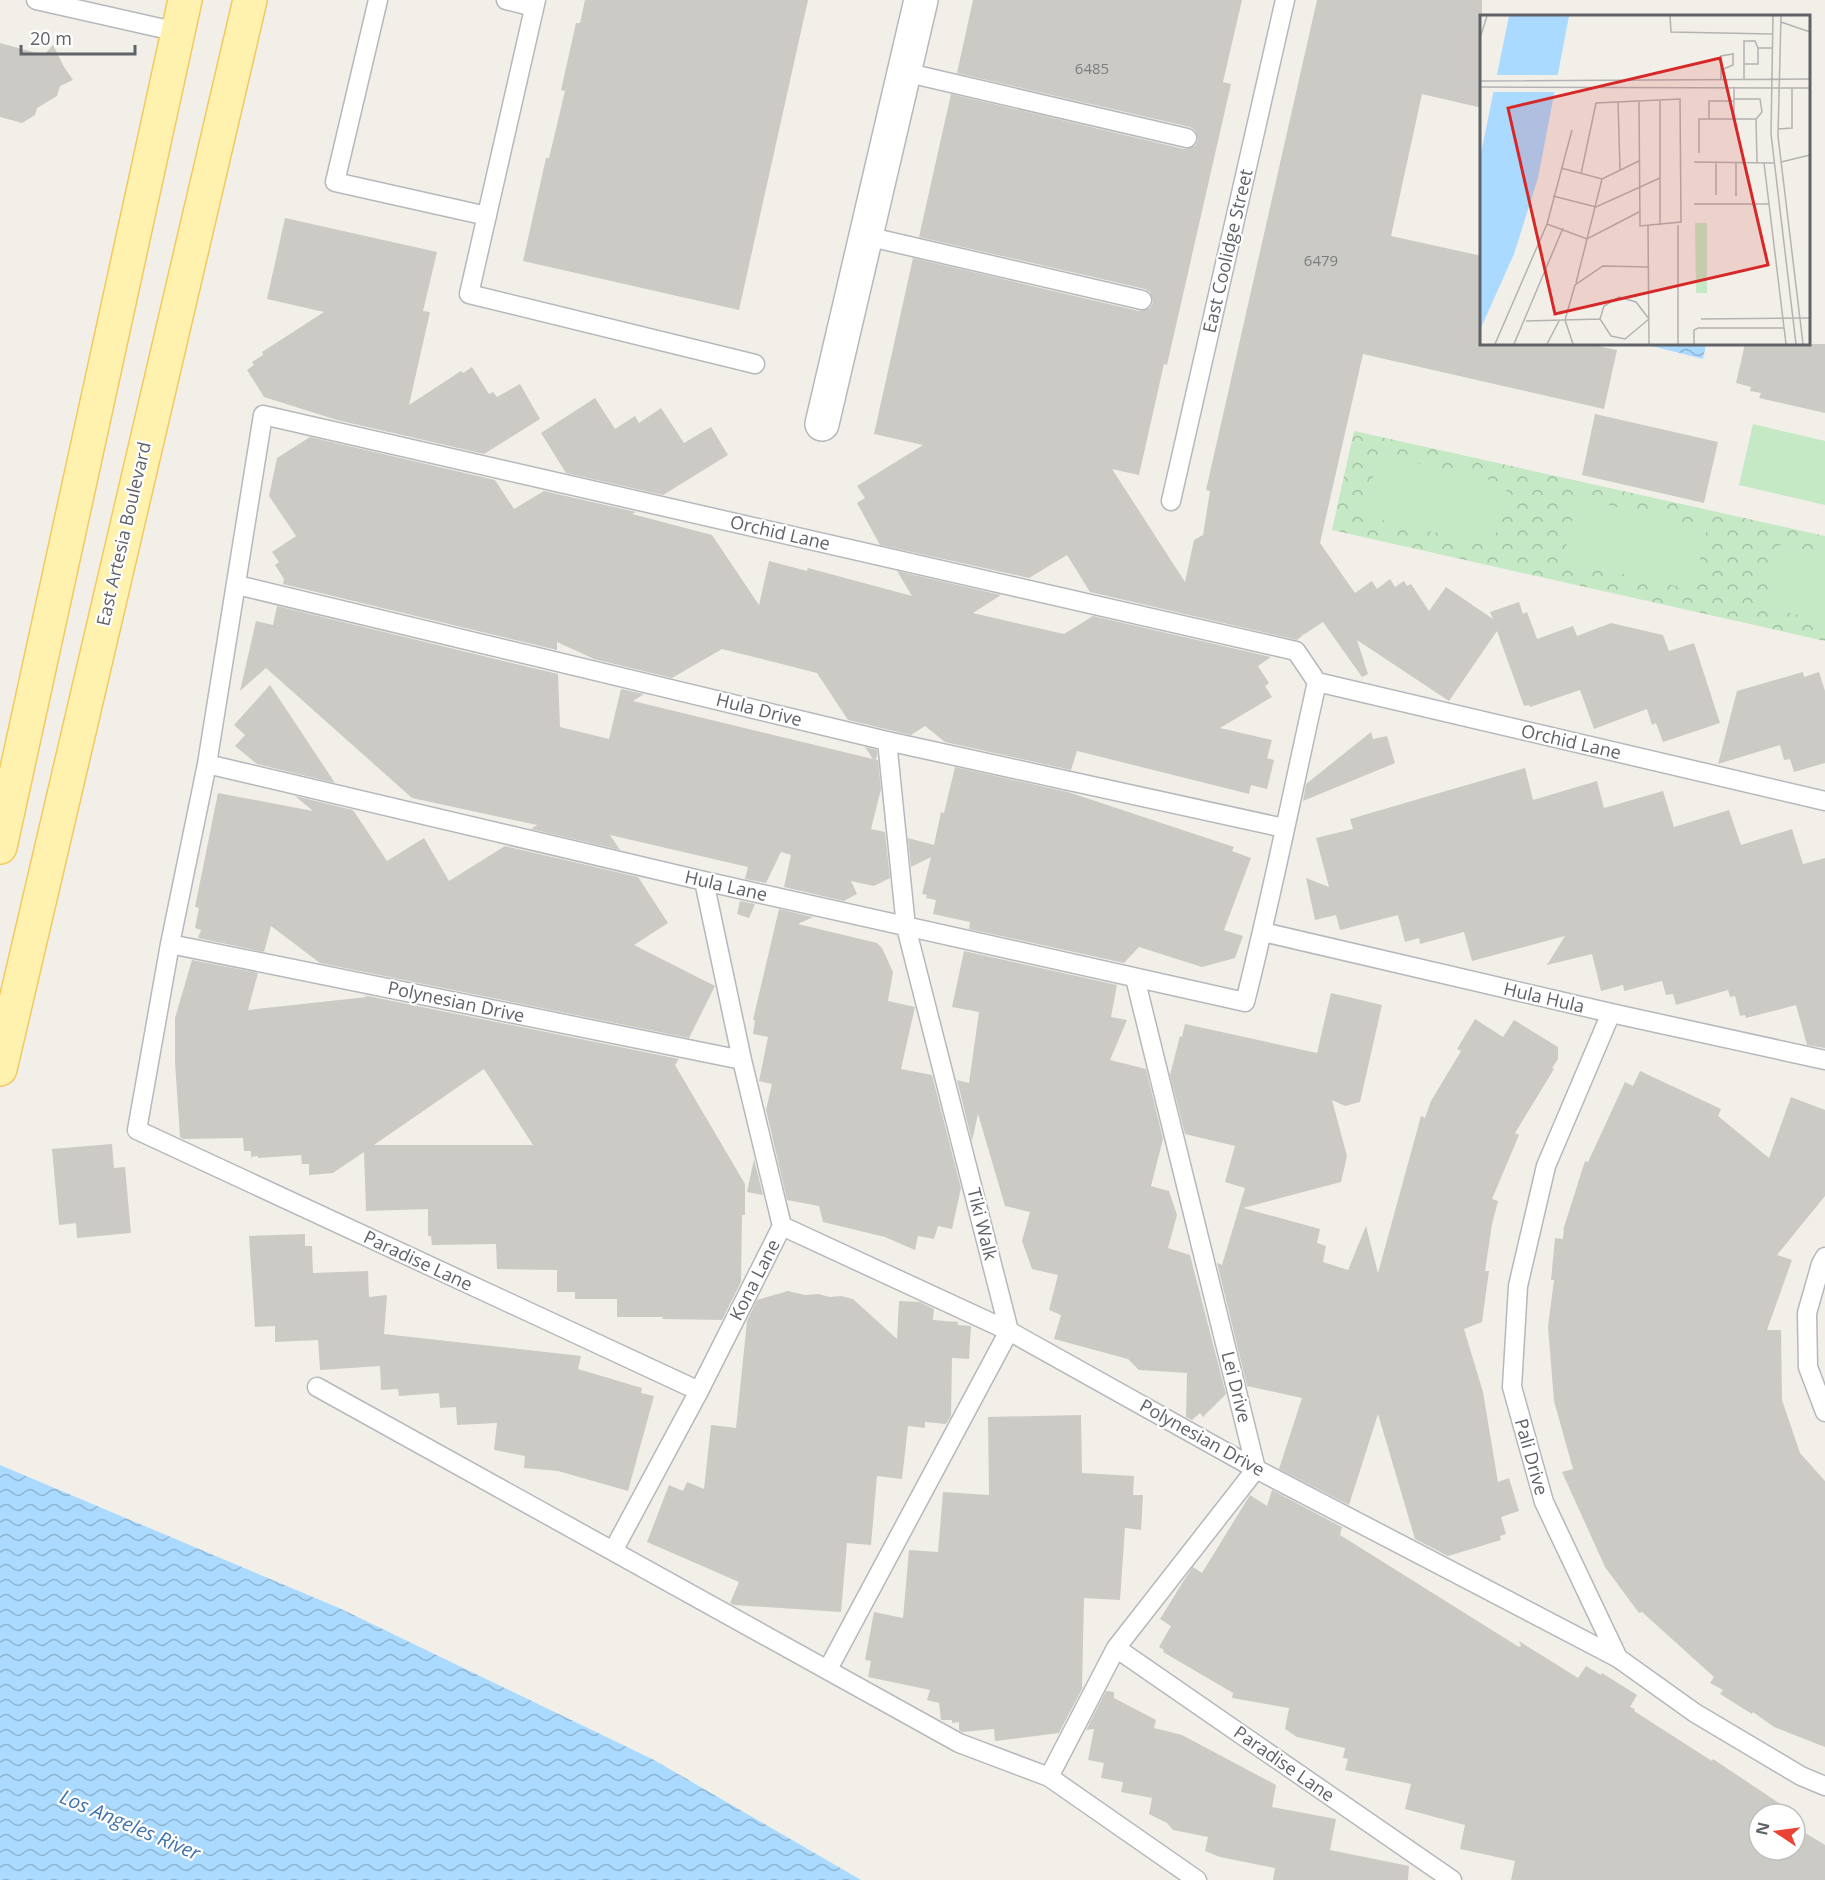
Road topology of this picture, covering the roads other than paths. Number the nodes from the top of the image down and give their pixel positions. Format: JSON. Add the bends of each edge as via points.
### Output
{"nodes":[{"id":1,"x":36,"y":0,"type":"edge"},
{"id":2,"x":185,"y":0,"type":"edge"},
{"id":3,"x":250,"y":0,"type":"edge"},
{"id":4,"x":378,"y":0,"type":"edge"},
{"id":5,"x":506,"y":0,"type":"edge"},
{"id":6,"x":921,"y":0,"type":"edge"},
{"id":7,"x":1286,"y":0,"type":"edge"},
{"id":8,"x":535,"y":4,"type":"edge"},
{"id":9,"x":99,"y":7,"type":"edge"},
{"id":10,"x":178,"y":32,"type":"junction"},
{"id":11,"x":904,"y":72,"type":"junction"},
{"id":12,"x":1187,"y":138,"type":"dead end"},
{"id":13,"x":487,"y":216,"type":"junction"},
{"id":14,"x":866,"y":236,"type":"junction"},
{"id":15,"x":1142,"y":300,"type":"dead end"},
{"id":16,"x":755,"y":364,"type":"dead end"},
{"id":17,"x":822,"y":424,"type":"dead end"},
{"id":18,"x":1171,"y":501,"type":"dead end"},
{"id":19,"x":237,"y":585,"type":"junction"},
{"id":20,"x":1317,"y":682,"type":"junction"},
{"id":21,"x":887,"y":741,"type":"junction"},
{"id":22,"x":207,"y":764,"type":"junction"},
{"id":23,"x":1825,"y":801,"type":"edge"},
{"id":24,"x":1284,"y":828,"type":"junction"},
{"id":25,"x":0,"y":847,"type":"edge"},
{"id":26,"x":704,"y":881,"type":"junction"},
{"id":27,"x":906,"y":927,"type":"junction"},
{"id":28,"x":1263,"y":932,"type":"junction"},
{"id":29,"x":170,"y":944,"type":"junction"},
{"id":30,"x":1135,"y":978,"type":"junction"},
{"id":31,"x":1611,"y":1014,"type":"junction"},
{"id":32,"x":742,"y":1060,"type":"junction"},
{"id":33,"x":1825,"y":1060,"type":"edge"},
{"id":34,"x":0,"y":1069,"type":"edge"},
{"id":35,"x":782,"y":1226,"type":"junction"},
{"id":36,"x":1825,"y":1257,"type":"edge"},
{"id":37,"x":1009,"y":1331,"type":"junction"},
{"id":38,"x":316,"y":1387,"type":"dead end"},
{"id":39,"x":699,"y":1391,"type":"junction"},
{"id":40,"x":1825,"y":1412,"type":"edge"},
{"id":41,"x":1256,"y":1469,"type":"junction"},
{"id":42,"x":613,"y":1551,"type":"junction"},
{"id":43,"x":1116,"y":1648,"type":"junction"},
{"id":44,"x":1618,"y":1658,"type":"junction"},
{"id":45,"x":828,"y":1669,"type":"junction"},
{"id":46,"x":1049,"y":1777,"type":"junction"},
{"id":47,"x":1825,"y":1786,"type":"edge"},
{"id":48,"x":1197,"y":1880,"type":"edge"},
{"id":49,"x":1452,"y":1880,"type":"edge"}],
"edges":[{"from":1,"to":9,"type":"lane"},
{"from":2,"to":10,"type":"main road"},
{"from":3,"to":34,"type":"main road","name":"East Artesia Boulevard"},
{"from":4,"to":13,"type":"lane","via":[[335,182]]},
{"from":5,"to":8,"type":"lane"},
{"from":6,"to":11,"type":"street"},
{"from":7,"to":18,"type":"lane","name":"East Coolidge Street"},
{"from":8,"to":13,"type":"lane"},
{"from":9,"to":10,"type":"lane"},
{"from":10,"to":25,"type":"main road"},
{"from":11,"to":12,"type":"lane"},
{"from":11,"to":14,"type":"street"},
{"from":13,"to":16,"type":"lane","via":[[469,294]]},
{"from":14,"to":15,"type":"lane"},
{"from":14,"to":17,"type":"street"},
{"from":19,"to":20,"type":"lane","name":"Orchid Lane","via":[[263,415],[1296,651]]},
{"from":19,"to":21,"type":"lane","name":"Hula Drive"},
{"from":19,"to":22,"type":"lane"},
{"from":20,"to":23,"type":"lane","name":"Orchid Lane"},
{"from":20,"to":24,"type":"lane"},
{"from":21,"to":24,"type":"lane","name":"Hula Drive"},
{"from":21,"to":27,"type":"lane","name":"Tiki Walk"},
{"from":22,"to":26,"type":"lane","name":"Hula Lane"},
{"from":22,"to":29,"type":"lane"},
{"from":24,"to":28,"type":"lane"},
{"from":26,"to":27,"type":"lane","name":"Hula Lane"},
{"from":26,"to":32,"type":"lane","name":"Kona Lane"},
{"from":27,"to":30,"type":"lane","name":"Hula Lane"},
{"from":27,"to":37,"type":"lane","name":"Tiki Walk"},
{"from":28,"to":30,"type":"lane","name":"Hula Lane","via":[[1245,1002]]},
{"from":28,"to":31,"type":"lane","name":"Hula Hula"},
{"from":29,"to":32,"type":"lane","name":"Polynesian Drive"},
{"from":29,"to":39,"type":"lane","name":"Paradise Lane","via":[[137,1130]]},
{"from":30,"to":41,"type":"lane","name":"Lei Drive"},
{"from":31,"to":33,"type":"lane","name":"Hula Hula"},
{"from":31,"to":44,"type":"lane","name":"Pali Drive","via":[[1546,1166],[1518,1286],[1512,1387],[1544,1502]]},
{"from":32,"to":35,"type":"lane","name":"Kona Lane"},
{"from":35,"to":37,"type":"lane","name":"Polynesian Drive"},
{"from":35,"to":39,"type":"lane","name":"Kona Lane"},
{"from":36,"to":40,"type":"lane","via":[[1807,1313],[1808,1367]]},
{"from":37,"to":41,"type":"lane","name":"Polynesian Drive"},
{"from":37,"to":45,"type":"lane"},
{"from":38,"to":42,"type":"lane"},
{"from":39,"to":42,"type":"lane","name":"Kona Lane"},
{"from":41,"to":43,"type":"lane"},
{"from":41,"to":44,"type":"lane","name":"Polynesian Drive"},
{"from":42,"to":45,"type":"lane"},
{"from":43,"to":46,"type":"lane"},
{"from":43,"to":49,"type":"lane","name":"Paradise Lane"},
{"from":44,"to":47,"type":"lane","name":"Pali Drive","via":[[1695,1713],[1801,1776]]},
{"from":45,"to":46,"type":"lane","via":[[959,1743]]},
{"from":46,"to":48,"type":"lane"}]}
